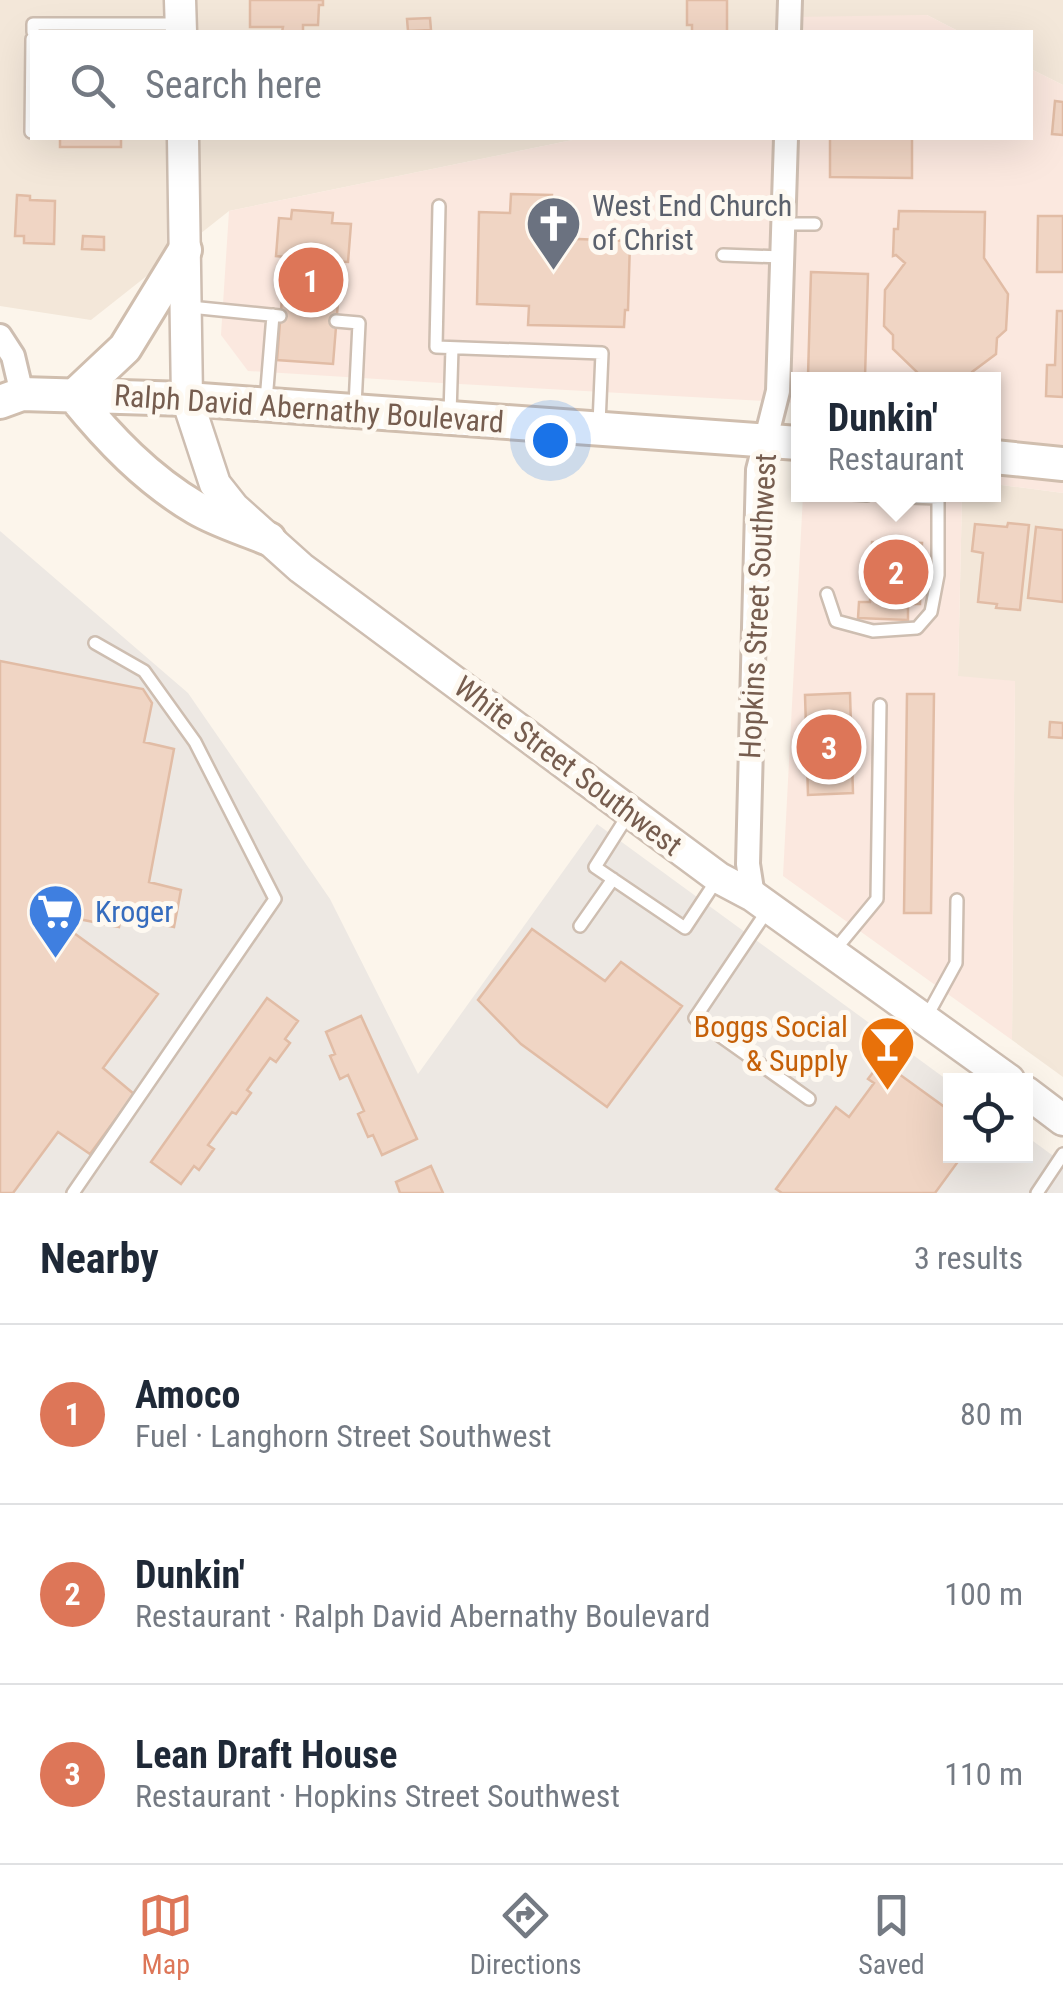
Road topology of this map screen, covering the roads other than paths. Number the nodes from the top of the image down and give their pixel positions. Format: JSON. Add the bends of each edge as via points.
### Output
{"nodes":[{"id":1,"x":790,"y":0,"type":"edge"},
{"id":2,"x":181,"y":19,"type":"edge"},
{"id":3,"x":32,"y":30,"type":"edge"},
{"id":4,"x":789,"y":30,"type":"edge"},
{"id":5,"x":183,"y":140,"type":"edge"},
{"id":6,"x":786,"y":140,"type":"edge"},
{"id":7,"x":439,"y":206,"type":"dead end"},
{"id":8,"x":783,"y":224,"type":"junction"},
{"id":9,"x":815,"y":224,"type":"dead end"},
{"id":10,"x":184,"y":250,"type":"junction"},
{"id":11,"x":723,"y":255,"type":"dead end"},
{"id":12,"x":782,"y":257,"type":"junction"},
{"id":13,"x":185,"y":307,"type":"junction"},
{"id":14,"x":336,"y":321,"type":"dead end"},
{"id":15,"x":0,"y":336,"type":"edge"},
{"id":16,"x":452,"y":348,"type":"junction"},
{"id":17,"x":7,"y":396,"type":"edge"},
{"id":18,"x":74,"y":396,"type":"junction"},
{"id":19,"x":187,"y":399,"type":"junction"},
{"id":20,"x":266,"y":404,"type":"junction"},
{"id":21,"x":355,"y":411,"type":"junction"},
{"id":22,"x":450,"y":418,"type":"junction"},
{"id":23,"x":598,"y":428,"type":"junction"},
{"id":24,"x":764,"y":440,"type":"junction"},
{"id":25,"x":791,"y":442,"type":"edge"},
{"id":26,"x":1001,"y":458,"type":"edge"},
{"id":27,"x":1063,"y":464,"type":"edge"},
{"id":28,"x":938,"y":502,"type":"edge"},
{"id":29,"x":269,"y":539,"type":"junction"},
{"id":30,"x":827,"y":594,"type":"dead end"},
{"id":31,"x":95,"y":644,"type":"dead end"},
{"id":32,"x":880,"y":706,"type":"dead end"},
{"id":33,"x":629,"y":813,"type":"junction"},
{"id":34,"x":719,"y":878,"type":"junction"},
{"id":35,"x":613,"y":879,"type":"junction"},
{"id":36,"x":957,"y":900,"type":"dead end"},
{"id":37,"x":761,"y":901,"type":"junction"},
{"id":38,"x":580,"y":926,"type":"dead end"},
{"id":39,"x":832,"y":953,"type":"junction"},
{"id":40,"x":925,"y":1020,"type":"junction"},
{"id":41,"x":999,"y":1073,"type":"edge"},
{"id":42,"x":1033,"y":1097,"type":"edge"},
{"id":43,"x":808,"y":1099,"type":"dead end"},
{"id":44,"x":1063,"y":1120,"type":"edge"},
{"id":45,"x":1063,"y":1154,"type":"edge"},
{"id":46,"x":73,"y":1193,"type":"edge"},
{"id":47,"x":1038,"y":1193,"type":"edge"}],
"edges":[{"from":1,"to":4,"type":"street"},
{"from":2,"to":3,"type":"lane","via":[[33,24]]},
{"from":5,"to":10,"type":"street","name":"White Street Southwest"},
{"from":6,"to":8,"type":"street","name":"Hopkins Street Southwest"},
{"from":7,"to":16,"type":"lane","via":[[436,347]]},
{"from":8,"to":9,"type":"lane"},
{"from":8,"to":12,"type":"street","name":"Hopkins Street Southwest"},
{"from":10,"to":13,"type":"street","name":"White Street Southwest"},
{"from":10,"to":18,"type":"main road","via":[[125,348]]},
{"from":11,"to":12,"type":"lane"},
{"from":12,"to":24,"type":"street","name":"Hopkins Street Southwest","via":[[778,391]]},
{"from":13,"to":19,"type":"street","name":"White Street Southwest"},
{"from":13,"to":20,"type":"lane","via":[[277,316]]},
{"from":14,"to":21,"type":"lane","via":[[359,323]]},
{"from":15,"to":17,"type":"street","via":[[13,356]]},
{"from":16,"to":22,"type":"lane"},
{"from":16,"to":23,"type":"lane","via":[[602,353]]},
{"from":17,"to":18,"type":"main road","name":"Ralph David Abernathy Boulevard"},
{"from":18,"to":19,"type":"main road","name":"Ralph David Abernathy Boulevard"},
{"from":18,"to":29,"type":"main road","via":[[103,433],[165,488]]},
{"from":19,"to":20,"type":"main road","name":"Ralph David Abernathy Boulevard"},
{"from":19,"to":29,"type":"street","name":"White Street Southwest","via":[[215,484]]},
{"from":20,"to":21,"type":"main road","name":"Ralph David Abernathy Boulevard"},
{"from":21,"to":22,"type":"main road","name":"Ralph David Abernathy Boulevard"},
{"from":22,"to":23,"type":"main road","name":"Ralph David Abernathy Boulevard"},
{"from":23,"to":24,"type":"main road","name":"Ralph David Abernathy Boulevard"},
{"from":24,"to":25,"type":"main road","name":"Ralph David Abernathy Boulevard"},
{"from":24,"to":37,"type":"street","name":"Hopkins Street Southwest","via":[[748,864]]},
{"from":26,"to":27,"type":"main road"},
{"from":28,"to":30,"type":"lane","via":[[938,576],[931,612],[916,628],[873,630],[836,621]]},
{"from":29,"to":33,"type":"street","name":"White Street Southwest"},
{"from":31,"to":46,"type":"lane","via":[[144,671],[195,742],[275,899]]},
{"from":32,"to":39,"type":"lane","via":[[877,899]]},
{"from":33,"to":34,"type":"street","name":"White Street Southwest"},
{"from":33,"to":35,"type":"lane","via":[[595,866]]},
{"from":34,"to":35,"type":"lane","via":[[686,928]]},
{"from":34,"to":37,"type":"street","name":"White Street Southwest"},
{"from":35,"to":38,"type":"lane"},
{"from":36,"to":40,"type":"lane","via":[[956,964]]},
{"from":37,"to":39,"type":"street","name":"White Street Southwest"},
{"from":37,"to":43,"type":"lane","via":[[695,1018]]},
{"from":39,"to":40,"type":"street","name":"White Street Southwest"},
{"from":40,"to":41,"type":"street","name":"White Street Southwest"},
{"from":42,"to":44,"type":"street"},
{"from":45,"to":47,"type":"lane"}]}
